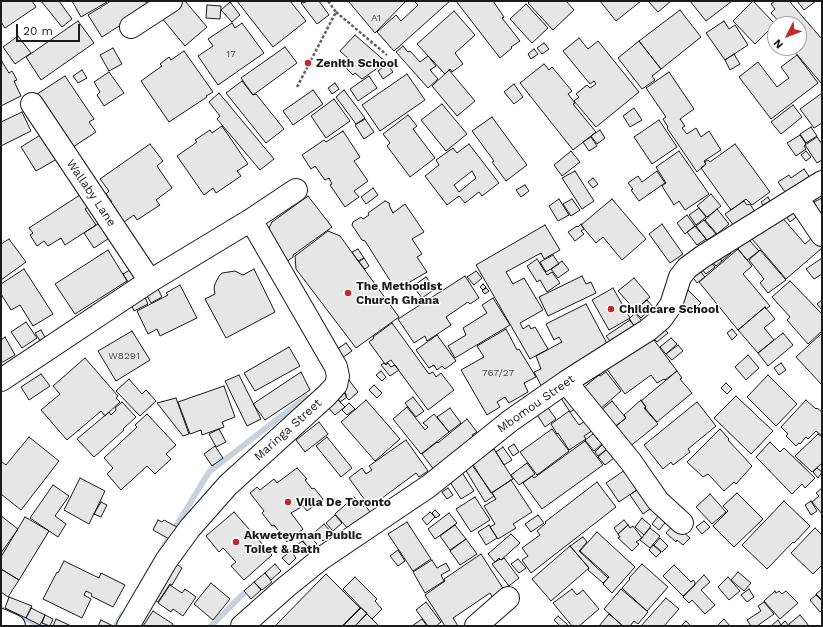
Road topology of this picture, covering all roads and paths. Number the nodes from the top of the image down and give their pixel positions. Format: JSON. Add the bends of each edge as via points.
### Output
{"nodes":[{"id":1,"x":171,"y":1,"type":"edge"},
{"id":2,"x":328,"y":1,"type":"edge"},
{"id":3,"x":336,"y":12,"type":"junction"},
{"id":4,"x":131,"y":27,"type":"dead end"},
{"id":5,"x":387,"y":55,"type":"dead end"},
{"id":6,"x":297,"y":87,"type":"dead end"},
{"id":7,"x":32,"y":104,"type":"dead end"},
{"id":8,"x":822,"y":182,"type":"edge"},
{"id":9,"x":296,"y":190,"type":"dead end"},
{"id":10,"x":797,"y":198,"type":"junction"},
{"id":11,"x":251,"y":220,"type":"junction"},
{"id":12,"x":822,"y":235,"type":"edge"},
{"id":13,"x":150,"y":281,"type":"junction"},
{"id":14,"x":1,"y":380,"type":"edge"},
{"id":15,"x":566,"y":382,"type":"junction"},
{"id":16,"x":682,"y":522,"type":"dead end"},
{"id":17,"x":508,"y":598,"type":"dead end"},
{"id":18,"x":1,"y":620,"type":"edge"},
{"id":19,"x":14,"y":626,"type":"edge"},
{"id":20,"x":128,"y":626,"type":"edge"},
{"id":21,"x":242,"y":626,"type":"edge"},
{"id":22,"x":476,"y":626,"type":"edge"}],
"edges":[{"from":1,"to":4,"type":"street"},
{"from":2,"to":3,"type":"path"},
{"from":3,"to":5,"type":"path"},
{"from":3,"to":6,"type":"path"},
{"from":7,"to":13,"type":"street","name":"Wallaby Lane"},
{"from":8,"to":10,"type":"street","name":"Mbomou Street"},
{"from":9,"to":11,"type":"street"},
{"from":10,"to":12,"type":"street"},
{"from":10,"to":15,"type":"street","name":"Mbomou Street","via":[[687,268],[680,277],[671,305],[661,319]]},
{"from":11,"to":13,"type":"street"},
{"from":11,"to":20,"type":"street","name":"Maringa Street","via":[[336,367],[336,385],[228,485],[190,528],[166,561]]},
{"from":13,"to":14,"type":"street"},
{"from":15,"to":16,"type":"street","via":[[631,462],[658,501]]},
{"from":15,"to":21,"type":"street","name":"Mbomou Street","via":[[510,421],[428,486],[322,558]]},
{"from":17,"to":22,"type":"street"},
{"from":18,"to":19,"type":"street"}]}
